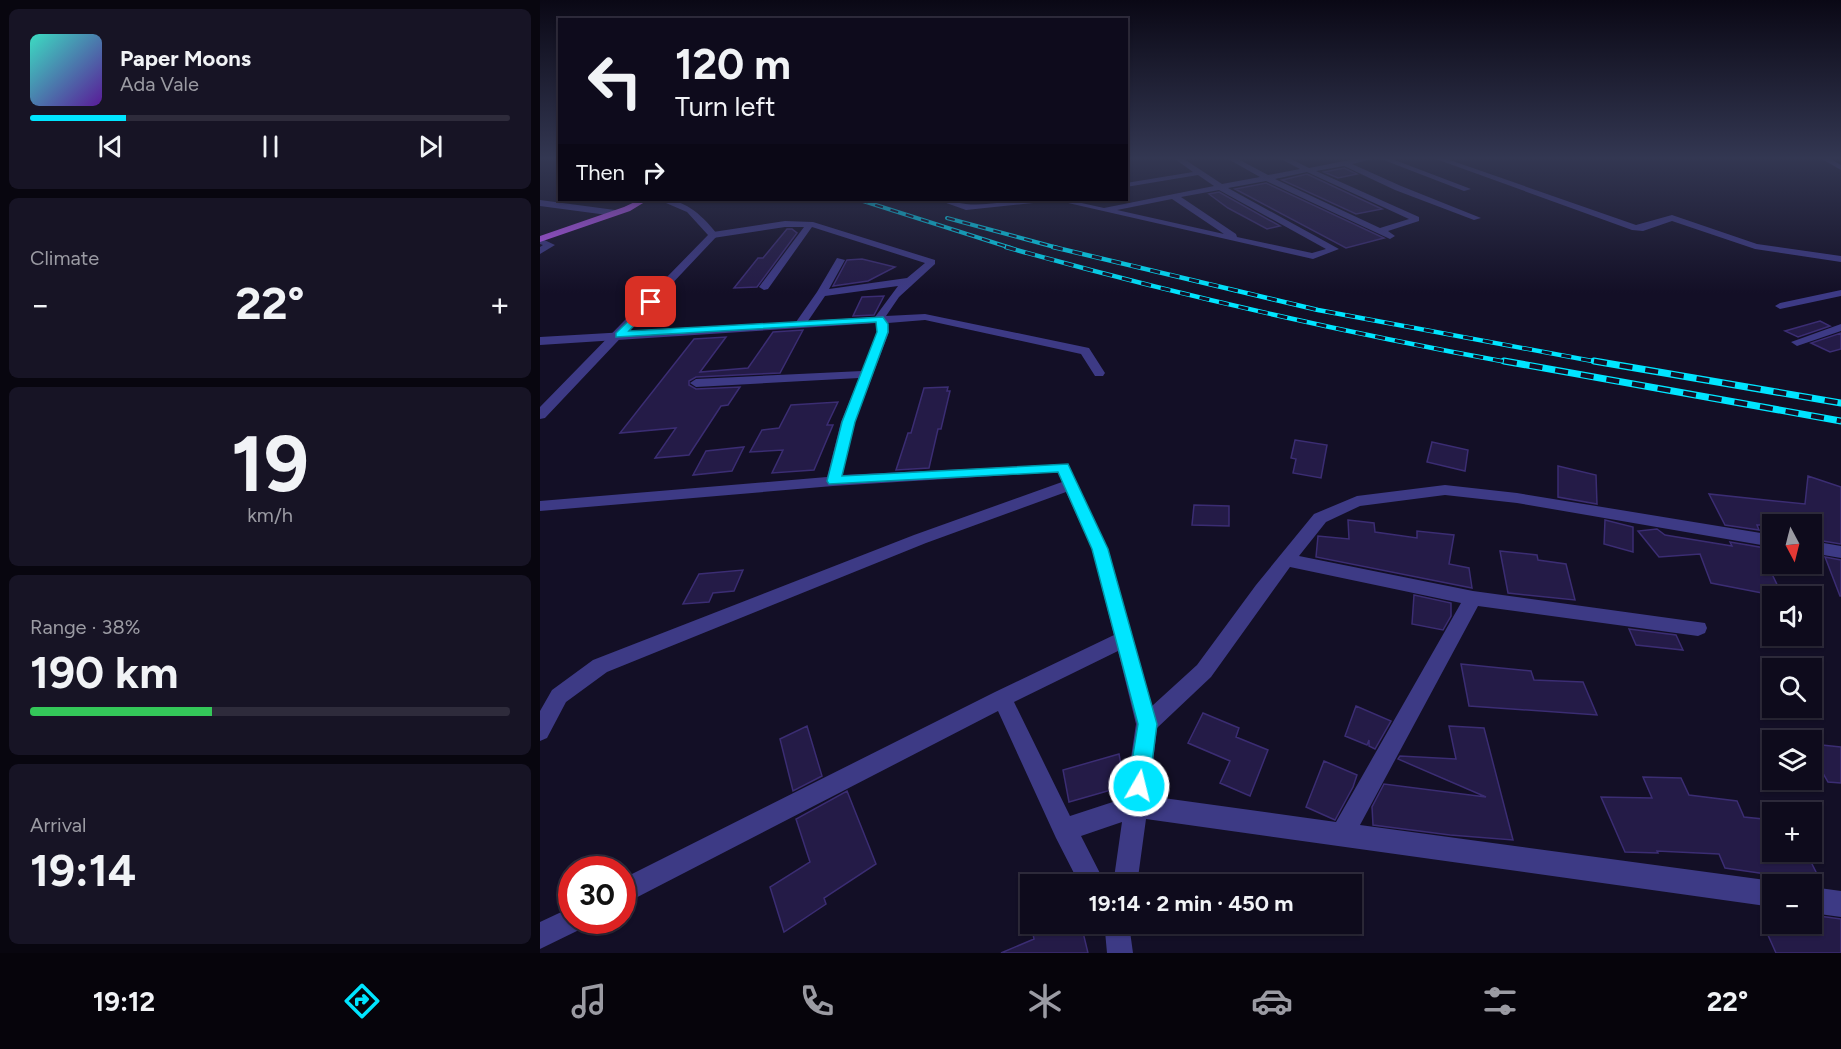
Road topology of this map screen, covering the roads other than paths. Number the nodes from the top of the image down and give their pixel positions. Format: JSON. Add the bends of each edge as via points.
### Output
{"nodes":[{"id":1,"x":544,"y":203,"type":"edge"},
{"id":2,"x":636,"y":203,"type":"edge"},
{"id":3,"x":672,"y":203,"type":"edge"},
{"id":4,"x":954,"y":203,"type":"edge"},
{"id":5,"x":976,"y":203,"type":"edge"},
{"id":6,"x":1005,"y":203,"type":"edge"},
{"id":7,"x":1075,"y":203,"type":"edge"},
{"id":8,"x":1137,"y":203,"type":"edge"},
{"id":9,"x":1184,"y":203,"type":"edge"},
{"id":10,"x":1250,"y":203,"type":"edge"},
{"id":11,"x":1320,"y":203,"type":"edge"},
{"id":12,"x":1382,"y":203,"type":"edge"},
{"id":13,"x":1439,"y":203,"type":"edge"},
{"id":14,"x":1566,"y":203,"type":"edge"},
{"id":15,"x":966,"y":207,"type":"junction"},
{"id":16,"x":1106,"y":210,"type":"junction"},
{"id":17,"x":615,"y":213,"type":"junction"},
{"id":18,"x":1477,"y":218,"type":"dead end"},
{"id":19,"x":810,"y":224,"type":"junction"},
{"id":20,"x":1378,"y":231,"type":"junction"},
{"id":21,"x":713,"y":236,"type":"junction"},
{"id":22,"x":1390,"y":236,"type":"dead end"},
{"id":23,"x":540,"y":240,"type":"edge"},
{"id":24,"x":1241,"y":241,"type":"junction"},
{"id":25,"x":540,"y":251,"type":"edge"},
{"id":26,"x":1841,"y":259,"type":"edge"},
{"id":27,"x":840,"y":260,"type":"dead end"},
{"id":28,"x":909,"y":281,"type":"junction"},
{"id":29,"x":764,"y":287,"type":"dead end"},
{"id":30,"x":822,"y":293,"type":"junction"},
{"id":31,"x":1841,"y":293,"type":"edge"},
{"id":32,"x":1780,"y":306,"type":"dead end"},
{"id":33,"x":879,"y":319,"type":"junction"},
{"id":34,"x":800,"y":325,"type":"junction"},
{"id":35,"x":1841,"y":327,"type":"edge"},
{"id":36,"x":620,"y":335,"type":"junction"},
{"id":37,"x":540,"y":340,"type":"edge"},
{"id":38,"x":1797,"y":342,"type":"dead end"},
{"id":39,"x":1099,"y":373,"type":"dead end"},
{"id":40,"x":868,"y":374,"type":"junction"},
{"id":41,"x":696,"y":383,"type":"dead end"},
{"id":42,"x":540,"y":416,"type":"edge"},
{"id":43,"x":833,"y":481,"type":"junction"},
{"id":44,"x":1069,"y":485,"type":"junction"},
{"id":45,"x":540,"y":506,"type":"edge"},
{"id":46,"x":1762,"y":539,"type":"edge"},
{"id":47,"x":1822,"y":549,"type":"edge"},
{"id":48,"x":1841,"y":552,"type":"edge"},
{"id":49,"x":1286,"y":560,"type":"junction"},
{"id":50,"x":1473,"y":598,"type":"junction"},
{"id":51,"x":1698,"y":628,"type":"dead end"},
{"id":52,"x":1124,"y":639,"type":"junction"},
{"id":53,"x":1002,"y":698,"type":"junction"},
{"id":54,"x":1147,"y":724,"type":"junction"},
{"id":55,"x":540,"y":731,"type":"edge"},
{"id":56,"x":1136,"y":806,"type":"junction"},
{"id":57,"x":1064,"y":830,"type":"junction"},
{"id":58,"x":1342,"y":835,"type":"junction"},
{"id":59,"x":1088,"y":874,"type":"edge"},
{"id":60,"x":1127,"y":874,"type":"edge"},
{"id":61,"x":636,"y":886,"type":"edge"},
{"id":62,"x":1762,"y":892,"type":"edge"},
{"id":63,"x":1822,"y":901,"type":"edge"},
{"id":64,"x":1841,"y":904,"type":"edge"},
{"id":65,"x":558,"y":927,"type":"edge"},
{"id":66,"x":540,"y":936,"type":"edge"}],
"edges":[{"from":1,"to":17,"type":"street"},
{"from":2,"to":17,"type":"main road"},
{"from":3,"to":21,"type":"street","via":[[690,210]]},
{"from":4,"to":15,"type":"street"},
{"from":5,"to":15,"type":"street"},
{"from":6,"to":15,"type":"street"},
{"from":7,"to":16,"type":"street"},
{"from":8,"to":16,"type":"street"},
{"from":9,"to":24,"type":"street"},
{"from":10,"to":24,"type":"street","via":[[1334,249],[1313,256]]},
{"from":11,"to":20,"type":"street"},
{"from":12,"to":20,"type":"street","via":[[1416,219]]},
{"from":13,"to":18,"type":"street"},
{"from":14,"to":26,"type":"street","via":[[1635,228],[1672,218],[1755,246]]},
{"from":16,"to":24,"type":"street"},
{"from":17,"to":23,"type":"main road"},
{"from":19,"to":21,"type":"street","via":[[785,224]]},
{"from":19,"to":28,"type":"street","via":[[932,262]]},
{"from":19,"to":29,"type":"street"},
{"from":20,"to":22,"type":"street"},
{"from":21,"to":36,"type":"street"},
{"from":23,"to":25,"type":"street","via":[[550,245]]},
{"from":27,"to":30,"type":"street"},
{"from":28,"to":30,"type":"street"},
{"from":28,"to":33,"type":"street","via":[[891,298]]},
{"from":30,"to":34,"type":"street"},
{"from":31,"to":32,"type":"street"},
{"from":33,"to":34,"type":"street"},
{"from":33,"to":39,"type":"street","via":[[925,317],[1085,351]]},
{"from":33,"to":40,"type":"street","via":[[883,332]]},
{"from":34,"to":36,"type":"street"},
{"from":35,"to":38,"type":"street"},
{"from":36,"to":37,"type":"street"},
{"from":36,"to":42,"type":"street"},
{"from":40,"to":41,"type":"street"},
{"from":40,"to":43,"type":"street","via":[[848,422]]},
{"from":43,"to":44,"type":"street","via":[[1063,467]]},
{"from":43,"to":45,"type":"street"},
{"from":44,"to":52,"type":"street","via":[[1100,549]]},
{"from":44,"to":55,"type":"street","via":[[920,539],[600,666],[559,696]]},
{"from":46,"to":49,"type":"street","via":[[1517,498],[1445,490],[1357,501],[1320,518]]},
{"from":47,"to":48,"type":"street"},
{"from":49,"to":50,"type":"street"},
{"from":49,"to":54,"type":"street","via":[[1204,671]]},
{"from":50,"to":51,"type":"street"},
{"from":50,"to":58,"type":"street"},
{"from":52,"to":53,"type":"street"},
{"from":52,"to":54,"type":"street"},
{"from":53,"to":57,"type":"street"},
{"from":53,"to":61,"type":"street"},
{"from":54,"to":56,"type":"street"},
{"from":56,"to":57,"type":"street"},
{"from":56,"to":58,"type":"street"},
{"from":56,"to":60,"type":"street"},
{"from":57,"to":59,"type":"street"},
{"from":58,"to":62,"type":"street"},
{"from":63,"to":64,"type":"street"},
{"from":65,"to":66,"type":"street"}]}
